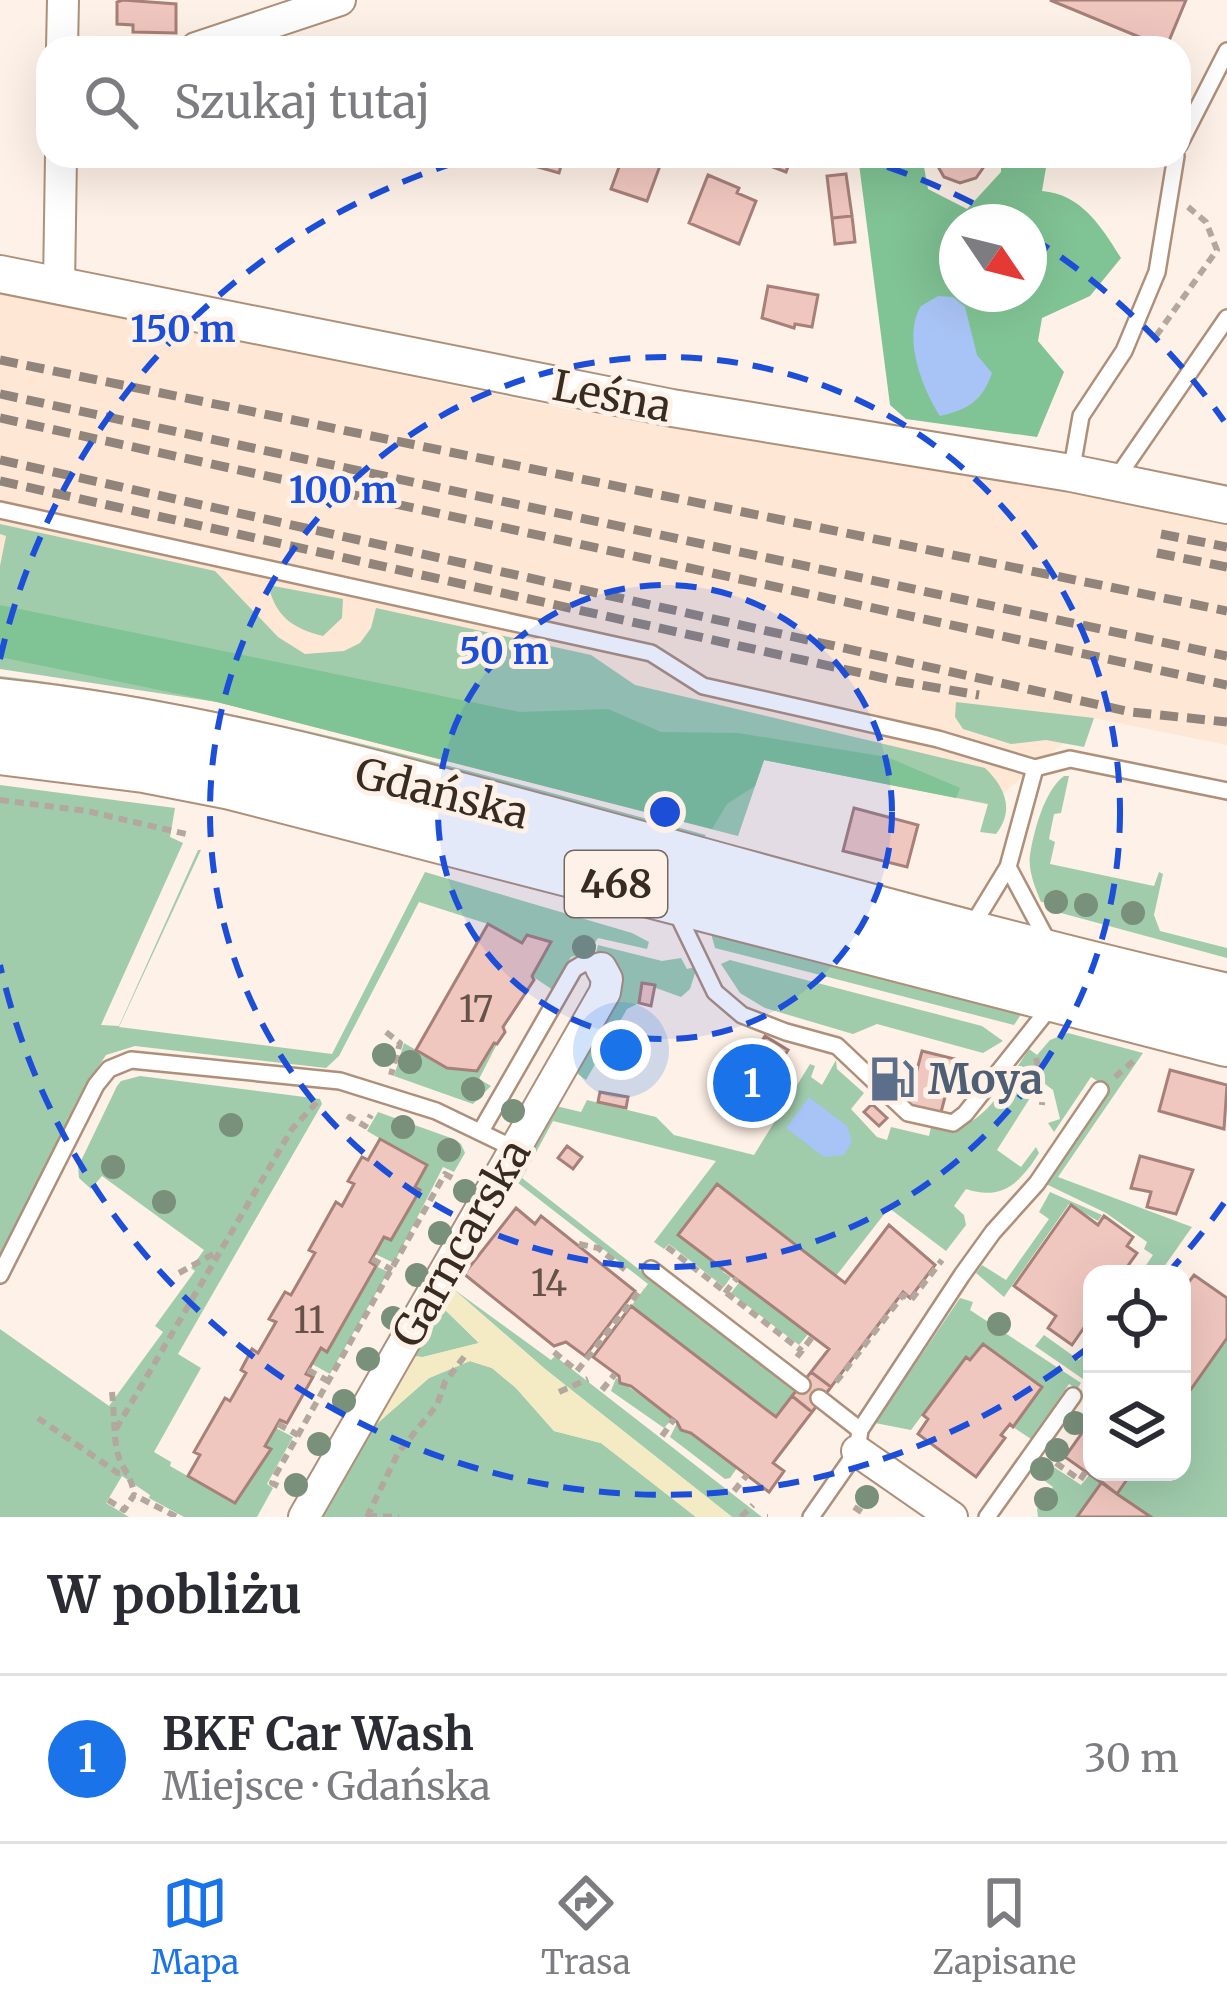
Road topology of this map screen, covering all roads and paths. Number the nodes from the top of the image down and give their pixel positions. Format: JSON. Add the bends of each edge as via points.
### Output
{"nodes":[{"id":1,"x":63,"y":0,"type":"edge"},
{"id":2,"x":340,"y":0,"type":"edge"},
{"id":3,"x":62,"y":36,"type":"edge"},
{"id":4,"x":232,"y":36,"type":"edge"},
{"id":5,"x":1227,"y":50,"type":"edge"},
{"id":6,"x":1191,"y":121,"type":"edge"},
{"id":7,"x":61,"y":168,"type":"edge"},
{"id":8,"x":1174,"y":168,"type":"edge"},
{"id":9,"x":0,"y":274,"type":"edge"},
{"id":10,"x":59,"y":285,"type":"junction"},
{"id":11,"x":1227,"y":318,"type":"edge"},
{"id":12,"x":1071,"y":473,"type":"junction"},
{"id":13,"x":1114,"y":482,"type":"junction"},
{"id":14,"x":1223,"y":497,"type":"edge"},
{"id":15,"x":0,"y":510,"type":"edge"},
{"id":16,"x":0,"y":703,"type":"edge"},
{"id":17,"x":0,"y":750,"type":"edge"},
{"id":18,"x":1036,"y":768,"type":"junction"},
{"id":19,"x":1227,"y":791,"type":"edge"},
{"id":20,"x":0,"y":800,"type":"edge"},
{"id":21,"x":187,"y":833,"type":"dead end"},
{"id":22,"x":1008,"y":867,"type":"junction"},
{"id":23,"x":669,"y":898,"type":"junction"},
{"id":24,"x":968,"y":934,"type":"junction"},
{"id":25,"x":601,"y":968,"type":"joint"},
{"id":26,"x":1057,"y":979,"type":"junction"},
{"id":27,"x":1227,"y":998,"type":"edge"},
{"id":28,"x":386,"y":1032,"type":"dead end"},
{"id":29,"x":1227,"y":1042,"type":"edge"},
{"id":30,"x":1034,"y":1049,"type":"dead end"},
{"id":31,"x":1149,"y":1050,"type":"dead end"},
{"id":32,"x":391,"y":1079,"type":"dead end"},
{"id":33,"x":1100,"y":1090,"type":"joint"},
{"id":34,"x":320,"y":1096,"type":"dead end"},
{"id":35,"x":1042,"y":1105,"type":"dead end"},
{"id":36,"x":349,"y":1120,"type":"dead end"},
{"id":37,"x":365,"y":1126,"type":"dead end"},
{"id":38,"x":482,"y":1131,"type":"junction"},
{"id":39,"x":514,"y":1149,"type":"junction"},
{"id":40,"x":454,"y":1179,"type":"dead end"},
{"id":41,"x":579,"y":1244,"type":"dead end"},
{"id":42,"x":224,"y":1246,"type":"junction"},
{"id":43,"x":667,"y":1247,"type":"dead end"},
{"id":44,"x":372,"y":1259,"type":"dead end"},
{"id":45,"x":941,"y":1260,"type":"dead end"},
{"id":46,"x":392,"y":1270,"type":"junction"},
{"id":47,"x":651,"y":1270,"type":"dead end"},
{"id":48,"x":179,"y":1274,"type":"dead end"},
{"id":49,"x":0,"y":1275,"type":"edge"},
{"id":50,"x":737,"y":1278,"type":"dead end"},
{"id":51,"x":725,"y":1292,"type":"junction"},
{"id":52,"x":554,"y":1352,"type":"dead end"},
{"id":53,"x":802,"y":1352,"type":"dead end"},
{"id":54,"x":467,"y":1353,"type":"dead end"},
{"id":55,"x":308,"y":1370,"type":"dead end"},
{"id":56,"x":615,"y":1374,"type":"dead end"},
{"id":57,"x":588,"y":1379,"type":"dead end"},
{"id":58,"x":328,"y":1381,"type":"junction"},
{"id":59,"x":802,"y":1384,"type":"dead end"},
{"id":60,"x":602,"y":1390,"type":"dead end"},
{"id":61,"x":112,"y":1392,"type":"dead end"},
{"id":62,"x":559,"y":1392,"type":"dead end"},
{"id":63,"x":825,"y":1394,"type":"joint"},
{"id":64,"x":1073,"y":1396,"type":"dead end"},
{"id":65,"x":38,"y":1418,"type":"dead end"},
{"id":66,"x":674,"y":1419,"type":"dead end"},
{"id":67,"x":278,"y":1424,"type":"dead end"},
{"id":68,"x":116,"y":1429,"type":"junction"},
{"id":69,"x":298,"y":1435,"type":"junction"},
{"id":70,"x":662,"y":1436,"type":"dead end"},
{"id":71,"x":858,"y":1441,"type":"junction"},
{"id":72,"x":1056,"y":1463,"type":"dead end"},
{"id":73,"x":127,"y":1474,"type":"junction"},
{"id":74,"x":747,"y":1475,"type":"dead end"},
{"id":75,"x":1083,"y":1476,"type":"edge"},
{"id":76,"x":278,"y":1486,"type":"dead end"},
{"id":77,"x":734,"y":1491,"type":"dead end"},
{"id":78,"x":134,"y":1495,"type":"junction"},
{"id":79,"x":108,"y":1500,"type":"dead end"},
{"id":80,"x":753,"y":1505,"type":"dead end"},
{"id":81,"x":854,"y":1507,"type":"dead end"},
{"id":82,"x":866,"y":1515,"type":"edge"},
{"id":83,"x":368,"y":1516,"type":"edge"},
{"id":84,"x":177,"y":1517,"type":"edge"},
{"id":85,"x":304,"y":1517,"type":"edge"},
{"id":86,"x":399,"y":1517,"type":"edge"},
{"id":87,"x":741,"y":1517,"type":"edge"},
{"id":88,"x":812,"y":1517,"type":"edge"},
{"id":89,"x":952,"y":1517,"type":"edge"},
{"id":90,"x":987,"y":1517,"type":"edge"}],
"edges":[{"from":1,"to":3,"type":"street"},
{"from":2,"to":4,"type":"street"},
{"from":5,"to":6,"type":"lane"},
{"from":7,"to":10,"type":"street"},
{"from":8,"to":12,"type":"lane","via":[[1157,272],[1124,351],[1082,416]]},
{"from":9,"to":10,"type":"street","name":"Leśna"},
{"from":10,"to":12,"type":"street","name":"Leśna","via":[[672,408]]},
{"from":11,"to":13,"type":"lane"},
{"from":12,"to":13,"type":"street","name":"Leśna"},
{"from":13,"to":14,"type":"street","name":"Leśna"},
{"from":15,"to":18,"type":"lane","via":[[651,653],[703,686]]},
{"from":16,"to":24,"type":"main road","name":"Gdańska","number":"468","via":[[250,745]]},
{"from":17,"to":23,"type":"main road","name":"Gdańska","number":"468","via":[[231,785]]},
{"from":18,"to":19,"type":"lane","via":[[1070,759]]},
{"from":18,"to":22,"type":"lane"},
{"from":20,"to":21,"type":"path"},
{"from":22,"to":24,"type":"lane"},
{"from":22,"to":26,"type":"lane"},
{"from":23,"to":26,"type":"main road","name":"Gdańska","number":"468"},
{"from":23,"to":26,"type":"lane","via":[[715,992],[742,1015],[837,1046],[908,1113],[953,1123]]},
{"from":24,"to":26,"type":"main road","name":"Gdańska","number":"468"},
{"from":25,"to":38,"type":"lane","via":[[574,969]]},
{"from":25,"to":39,"type":"street","name":"Garncarska","via":[[605,992]]},
{"from":26,"to":27,"type":"main road","name":"Gdańska","number":"468"},
{"from":26,"to":29,"type":"main road","name":"Gdańska","number":"468"},
{"from":28,"to":32,"type":"path","via":[[400,1043]]},
{"from":30,"to":35,"type":"path"},
{"from":31,"to":33,"type":"path"},
{"from":33,"to":71,"type":"lane","via":[[962,1275]]},
{"from":34,"to":42,"type":"path"},
{"from":36,"to":37,"type":"path"},
{"from":38,"to":39,"type":"lane"},
{"from":38,"to":49,"type":"lane","via":[[340,1081],[131,1060],[95,1085]]},
{"from":39,"to":85,"type":"street","name":"Garncarska"},
{"from":40,"to":46,"type":"path","via":[[445,1174]]},
{"from":41,"to":52,"type":"path","via":[[598,1248],[644,1284],[577,1370]]},
{"from":42,"to":48,"type":"path"},
{"from":42,"to":68,"type":"path"},
{"from":43,"to":51,"type":"path"},
{"from":44,"to":46,"type":"path"},
{"from":45,"to":63,"type":"path"},
{"from":46,"to":58,"type":"path"},
{"from":47,"to":59,"type":"lane"},
{"from":50,"to":51,"type":"path"},
{"from":51,"to":53,"type":"path"},
{"from":54,"to":83,"type":"path","via":[[398,1453]]},
{"from":55,"to":58,"type":"path"},
{"from":56,"to":60,"type":"path"},
{"from":57,"to":62,"type":"path"},
{"from":58,"to":69,"type":"path"},
{"from":61,"to":68,"type":"path"},
{"from":63,"to":71,"type":"lane"},
{"from":64,"to":90,"type":"lane"},
{"from":65,"to":73,"type":"path"},
{"from":66,"to":70,"type":"path"},
{"from":67,"to":69,"type":"path"},
{"from":68,"to":73,"type":"path"},
{"from":69,"to":76,"type":"path","via":[[272,1483]]},
{"from":71,"to":88,"type":"lane"},
{"from":71,"to":89,"type":"street"},
{"from":72,"to":75,"type":"path"},
{"from":73,"to":78,"type":"path"},
{"from":74,"to":77,"type":"path"},
{"from":78,"to":79,"type":"path","via":[[124,1510]]},
{"from":78,"to":84,"type":"path"},
{"from":80,"to":87,"type":"path"},
{"from":81,"to":82,"type":"path"},
{"from":83,"to":86,"type":"path"}]}
